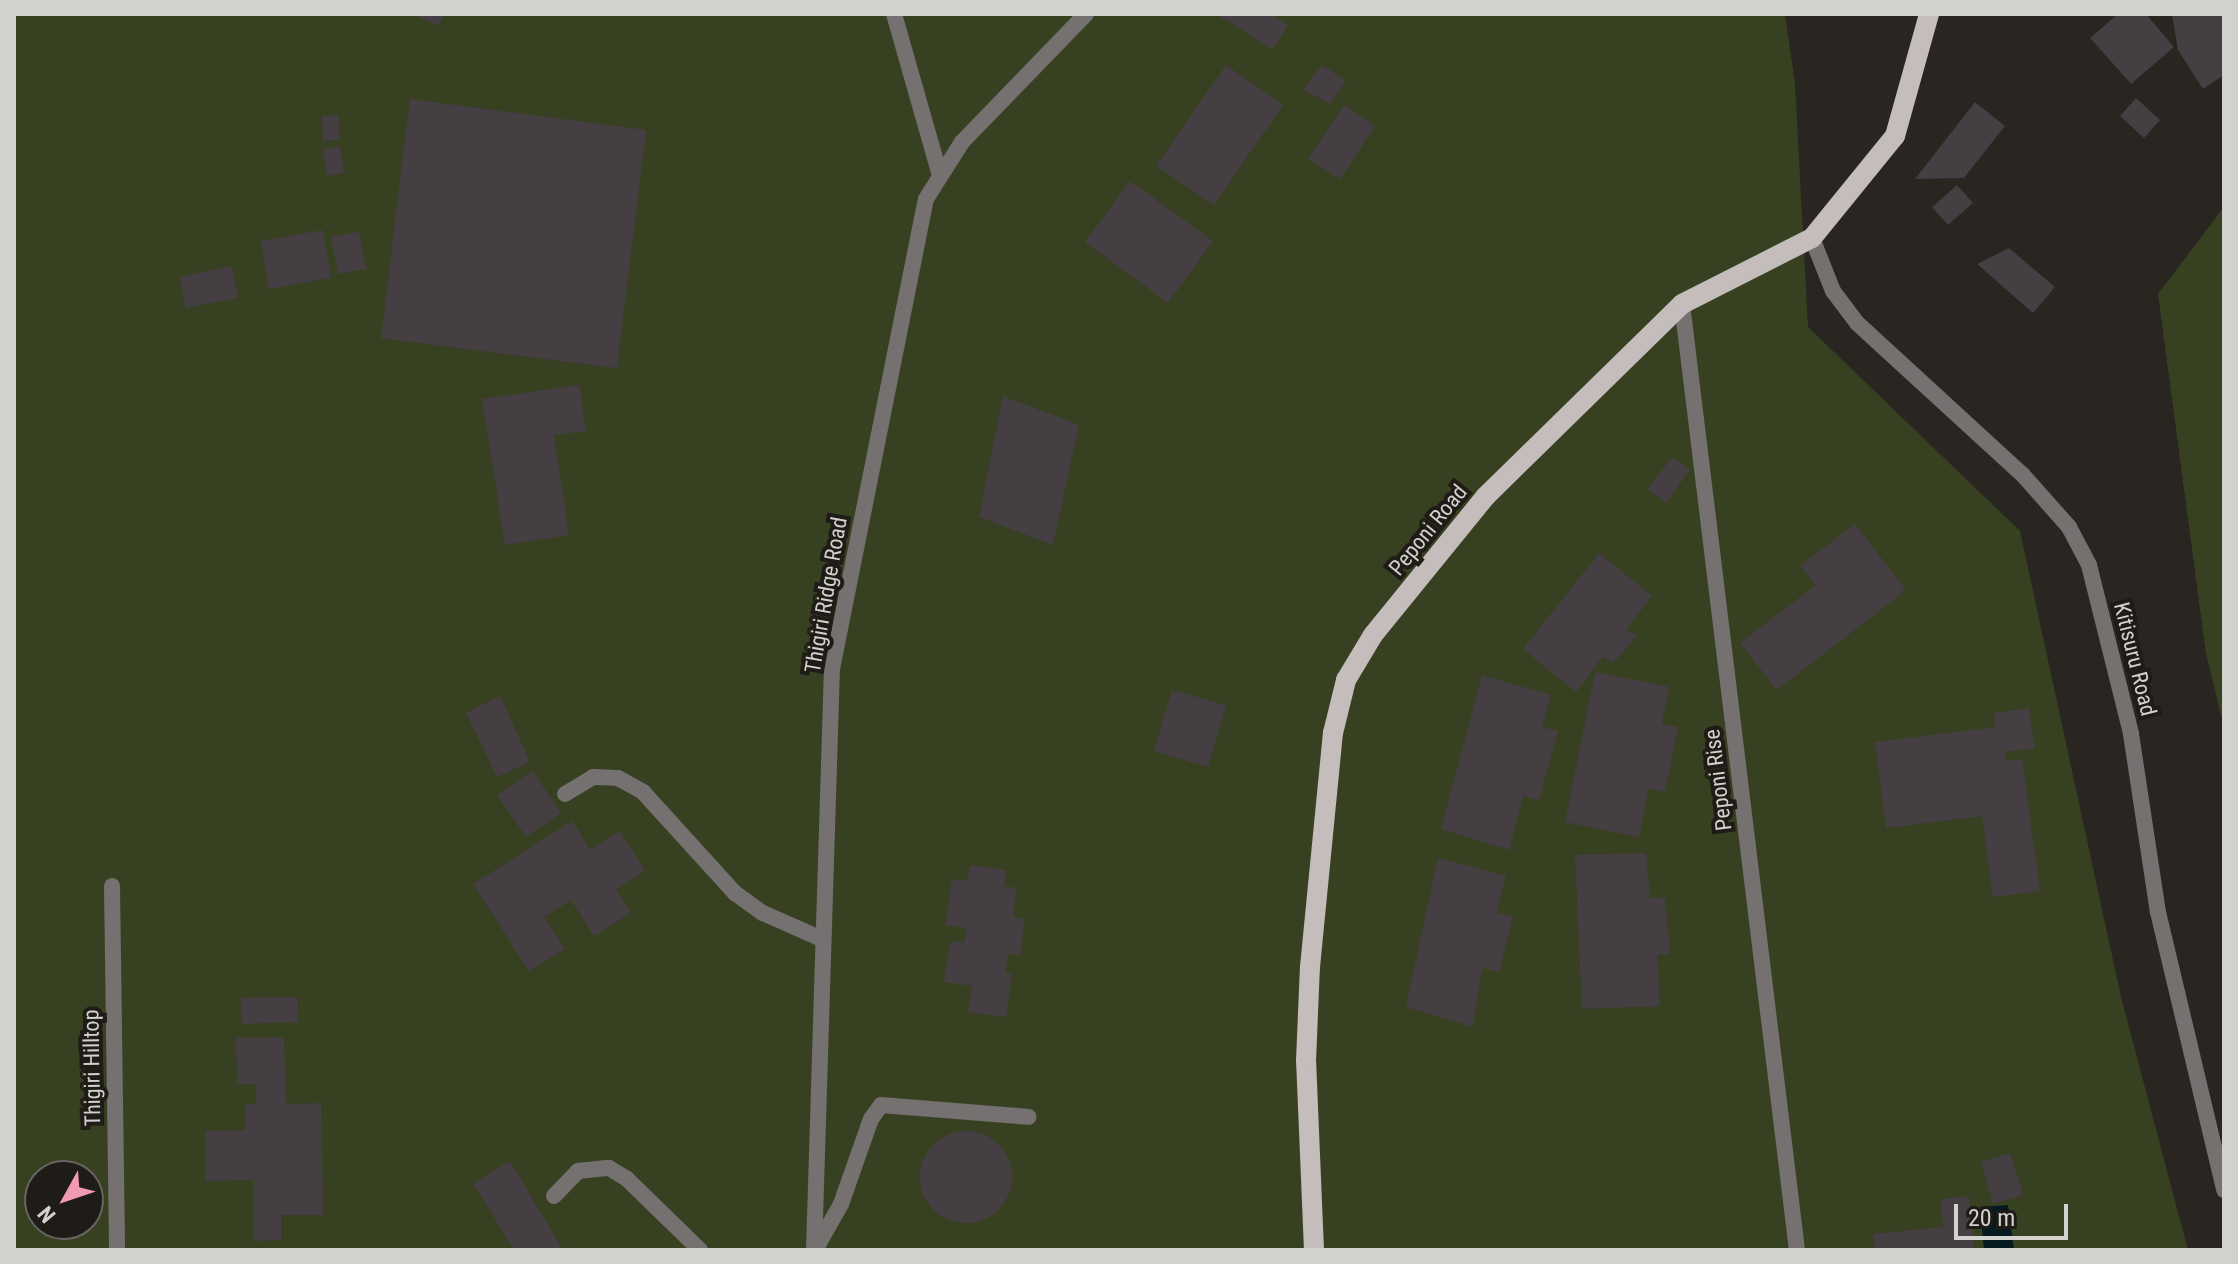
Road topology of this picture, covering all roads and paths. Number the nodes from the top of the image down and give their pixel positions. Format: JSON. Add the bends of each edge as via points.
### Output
{"nodes":[{"id":1,"x":894,"y":14,"type":"edge"},
{"id":2,"x":1086,"y":14,"type":"edge"},
{"id":3,"x":1927,"y":14,"type":"edge"},
{"id":4,"x":939,"y":172,"type":"junction"},
{"id":5,"x":1812,"y":238,"type":"junction"},
{"id":6,"x":1682,"y":304,"type":"junction"},
{"id":7,"x":565,"y":794,"type":"dead end"},
{"id":8,"x":112,"y":886,"type":"dead end"},
{"id":9,"x":822,"y":939,"type":"junction"},
{"id":10,"x":1029,"y":1117,"type":"dead end"},
{"id":11,"x":2224,"y":1190,"type":"edge"},
{"id":12,"x":554,"y":1196,"type":"dead end"},
{"id":13,"x":117,"y":1250,"type":"edge"},
{"id":14,"x":700,"y":1250,"type":"edge"},
{"id":15,"x":814,"y":1250,"type":"edge"},
{"id":16,"x":1314,"y":1250,"type":"edge"},
{"id":17,"x":1797,"y":1250,"type":"edge"}],
"edges":[{"from":1,"to":4,"type":"street"},
{"from":2,"to":4,"type":"street","name":"Thigiri Ridge Road"},
{"from":3,"to":5,"type":"main road","name":"Peponi Road","via":[[1895,136]]},
{"from":4,"to":9,"type":"street","name":"Thigiri Ridge Road","via":[[926,199],[832,669]]},
{"from":5,"to":6,"type":"main road","name":"Peponi Road"},
{"from":5,"to":11,"type":"street","name":"Kitisuru Road","via":[[1833,291],[1857,323],[2022,474],[2069,527],[2089,565],[2131,734],[2158,912]]},
{"from":6,"to":16,"type":"main road","name":"Peponi Road","via":[[1485,497],[1373,635],[1346,680],[1333,733],[1310,967],[1306,1061]]},
{"from":6,"to":17,"type":"street","name":"Peponi Rise"},
{"from":7,"to":9,"type":"street","via":[[593,777],[618,778],[643,792],[735,893],[763,913]]},
{"from":8,"to":13,"type":"street","name":"Thigiri Hilltop"},
{"from":9,"to":15,"type":"street","name":"Thigiri Ridge Road"},
{"from":10,"to":15,"type":"street","via":[[881,1105],[841,1204]]},
{"from":12,"to":14,"type":"street","via":[[578,1171],[609,1168]]}]}
